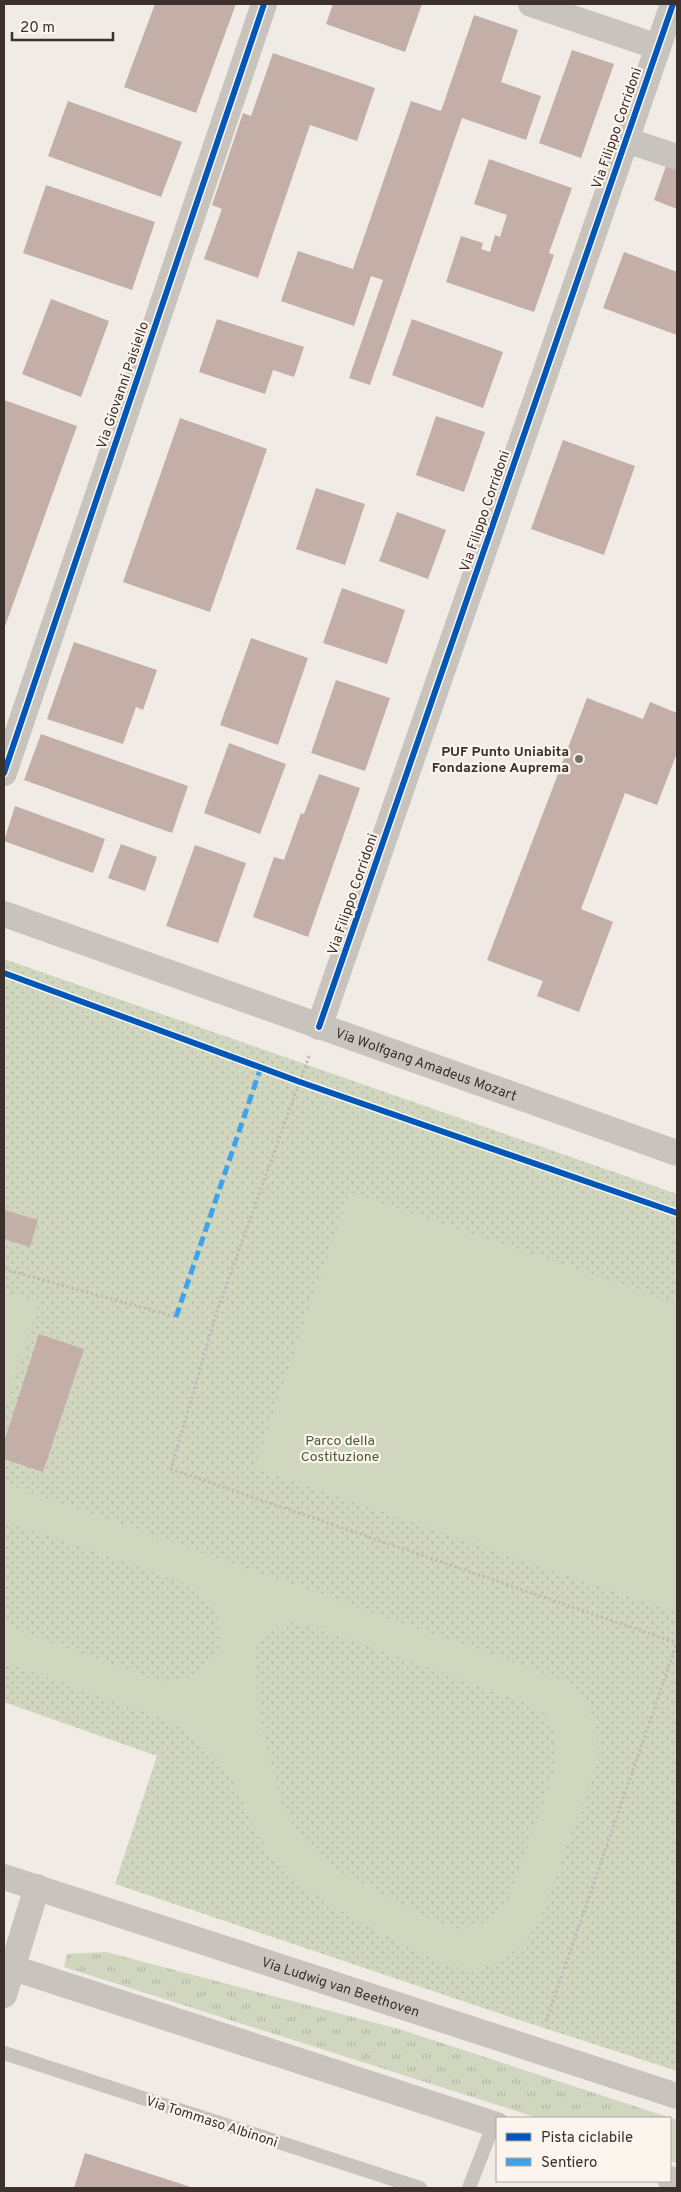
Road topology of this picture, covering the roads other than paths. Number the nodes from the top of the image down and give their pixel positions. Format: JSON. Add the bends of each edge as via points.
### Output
{"nodes":[{"id":1,"x":264,"y":4,"type":"edge"},
{"id":2,"x":530,"y":4,"type":"edge"},
{"id":3,"x":673,"y":4,"type":"edge"},
{"id":4,"x":658,"y":47,"type":"junction"},
{"id":5,"x":626,"y":140,"type":"junction"},
{"id":6,"x":677,"y":157,"type":"edge"},
{"id":7,"x":4,"y":773,"type":"edge"},
{"id":8,"x":4,"y":914,"type":"edge"},
{"id":9,"x":319,"y":1027,"type":"junction"},
{"id":10,"x":677,"y":1153,"type":"edge"},
{"id":11,"x":4,"y":1876,"type":"edge"},
{"id":12,"x":37,"y":1887,"type":"junction"},
{"id":13,"x":8,"y":1966,"type":"edge"},
{"id":14,"x":4,"y":1995,"type":"edge"},
{"id":15,"x":4,"y":2053,"type":"edge"},
{"id":16,"x":677,"y":2096,"type":"edge"},
{"id":17,"x":495,"y":2124,"type":"edge"},
{"id":18,"x":420,"y":2188,"type":"edge"},
{"id":19,"x":469,"y":2188,"type":"edge"}],
"edges":[{"from":1,"to":7,"type":"street","name":"Via Giovanni Paisiello"},
{"from":2,"to":4,"type":"street"},
{"from":3,"to":4,"type":"street","name":"Via Filippo Corridoni"},
{"from":4,"to":5,"type":"street","name":"Via Filippo Corridoni"},
{"from":5,"to":6,"type":"street"},
{"from":5,"to":9,"type":"street","name":"Via Filippo Corridoni"},
{"from":8,"to":9,"type":"street","name":"Via Wolfgang Amadeus Mozart"},
{"from":9,"to":10,"type":"street","name":"Via Wolfgang Amadeus Mozart"},
{"from":11,"to":12,"type":"street","name":"Via Ludwig van Beethoven"},
{"from":12,"to":13,"type":"street"},
{"from":12,"to":16,"type":"street","name":"Via Ludwig van Beethoven"},
{"from":13,"to":14,"type":"street"},
{"from":13,"to":17,"type":"street"},
{"from":15,"to":18,"type":"lane","name":"Via Tommaso Albinoni"},
{"from":17,"to":19,"type":"lane"}]}
